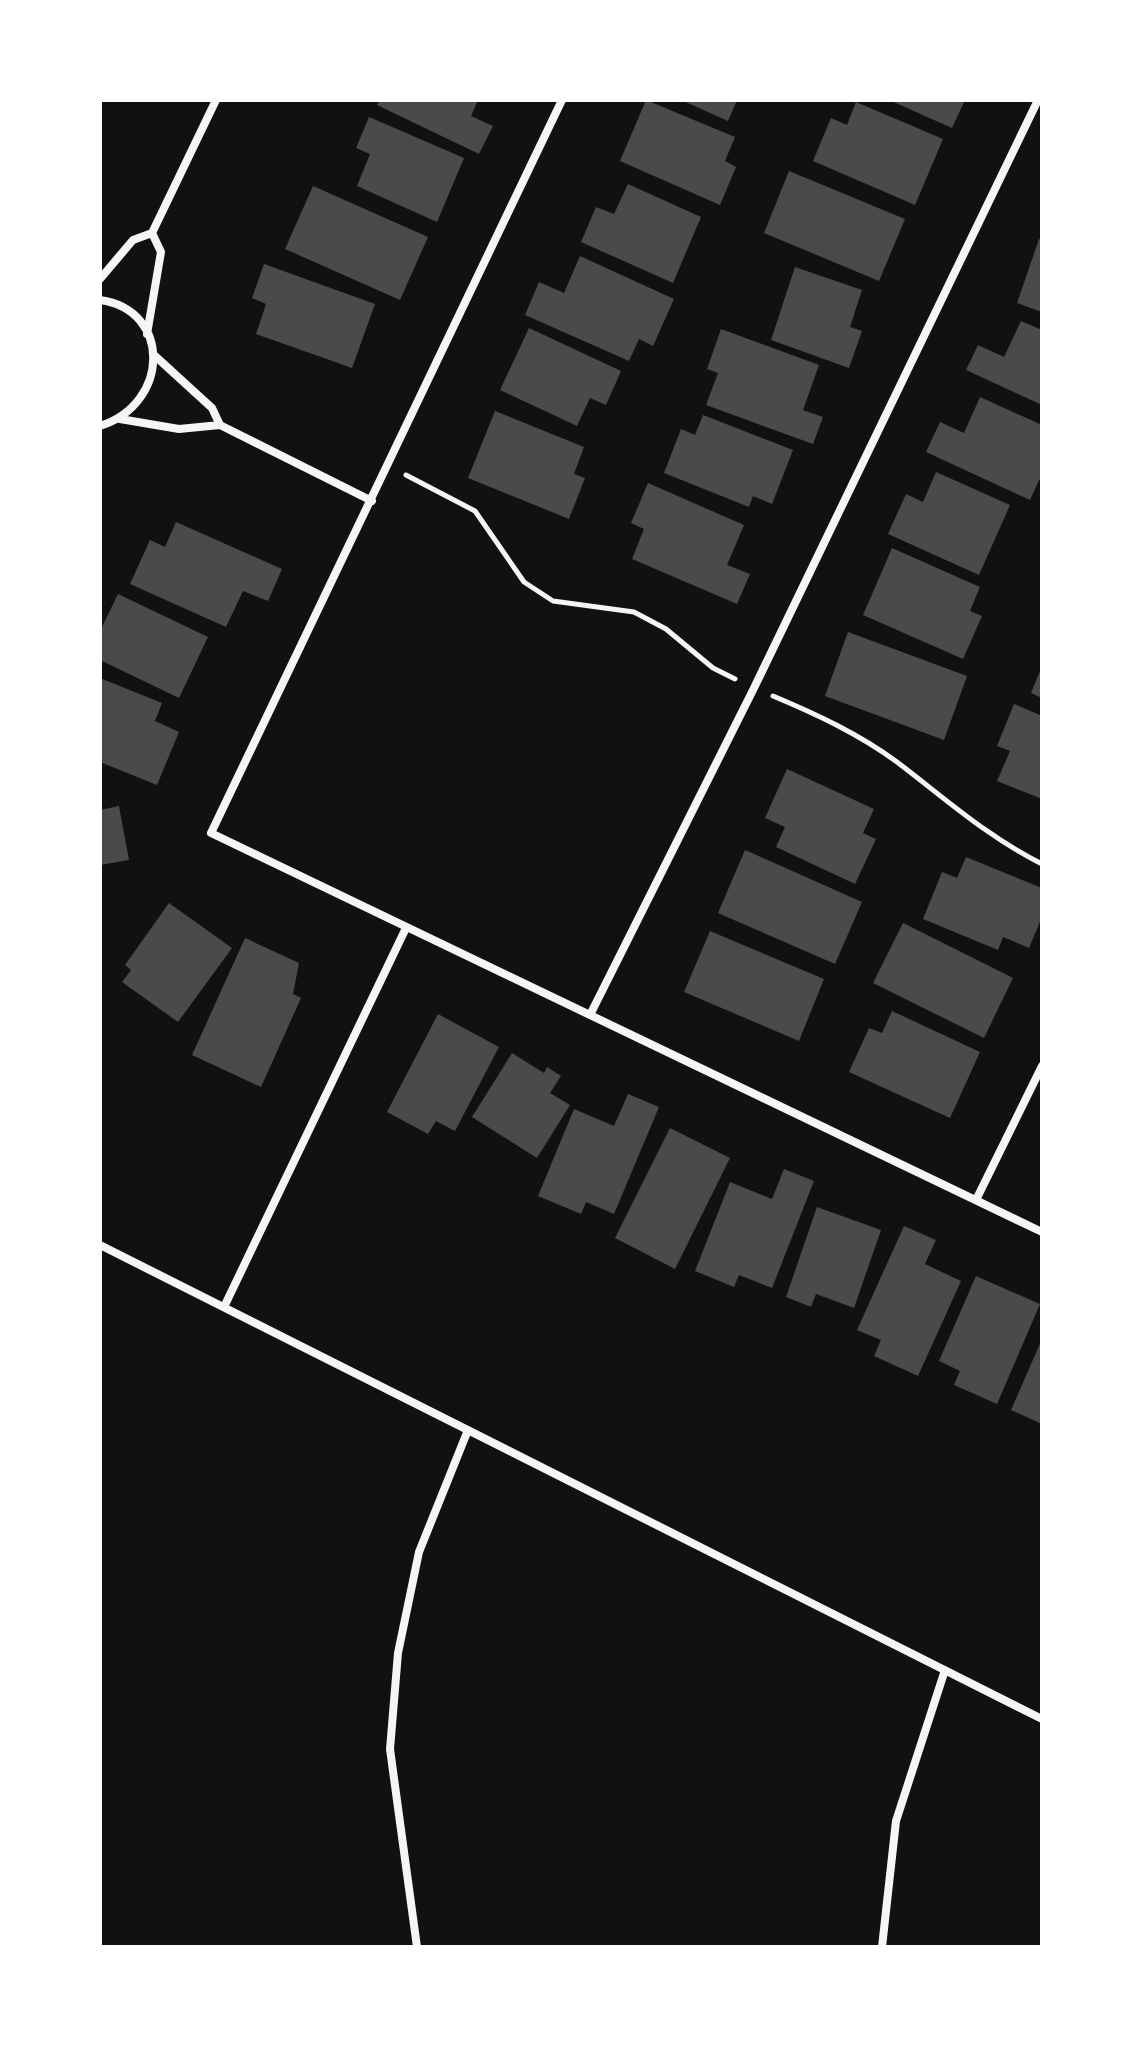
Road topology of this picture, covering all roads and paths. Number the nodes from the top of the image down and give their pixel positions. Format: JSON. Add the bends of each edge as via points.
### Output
{"nodes":[{"id":1,"x":216,"y":100,"type":"edge"},
{"id":2,"x":562,"y":100,"type":"edge"},
{"id":3,"x":1038,"y":100,"type":"edge"},
{"id":4,"x":152,"y":233,"type":"junction"},
{"id":5,"x":100,"y":279,"type":"edge"},
{"id":6,"x":100,"y":300,"type":"edge"},
{"id":7,"x":147,"y":334,"type":"junction"},
{"id":8,"x":154,"y":355,"type":"junction"},
{"id":9,"x":120,"y":419,"type":"junction"},
{"id":10,"x":220,"y":425,"type":"junction"},
{"id":11,"x":100,"y":426,"type":"edge"},
{"id":12,"x":391,"y":463,"type":"junction"},
{"id":13,"x":372,"y":501,"type":"junction"},
{"id":14,"x":754,"y":688,"type":"junction"},
{"id":15,"x":1042,"y":864,"type":"edge"},
{"id":16,"x":406,"y":928,"type":"junction"},
{"id":17,"x":590,"y":1015,"type":"junction"},
{"id":18,"x":1042,"y":1066,"type":"edge"},
{"id":19,"x":976,"y":1200,"type":"junction"},
{"id":20,"x":1042,"y":1232,"type":"edge"},
{"id":21,"x":100,"y":1245,"type":"edge"},
{"id":22,"x":224,"y":1307,"type":"junction"},
{"id":23,"x":468,"y":1430,"type":"junction"},
{"id":24,"x":945,"y":1670,"type":"junction"},
{"id":25,"x":1042,"y":1719,"type":"edge"},
{"id":26,"x":417,"y":1947,"type":"edge"},
{"id":27,"x":882,"y":1947,"type":"edge"}],
"edges":[{"from":1,"to":4,"type":"street"},
{"from":2,"to":12,"type":"street"},
{"from":3,"to":14,"type":"street"},
{"from":4,"to":5,"type":"street","via":[[133,240]]},
{"from":4,"to":7,"type":"street","via":[[161,252]]},
{"from":6,"to":7,"type":"street","via":[[122,308]]},
{"from":7,"to":8,"type":"street"},
{"from":8,"to":9,"type":"street","via":[[146,393]]},
{"from":8,"to":10,"type":"street","via":[[212,408]]},
{"from":9,"to":10,"type":"street","via":[[179,429]]},
{"from":9,"to":11,"type":"street"},
{"from":10,"to":13,"type":"street"},
{"from":12,"to":13,"type":"street"},
{"from":12,"to":14,"type":"path","via":[[475,511],[524,582],[553,601],[634,612],[666,629],[713,668]]},
{"from":13,"to":16,"type":"street","via":[[211,833]]},
{"from":14,"to":15,"type":"path","via":[[834,722],[896,761],[998,842]]},
{"from":14,"to":17,"type":"street"},
{"from":16,"to":17,"type":"street"},
{"from":16,"to":22,"type":"street"},
{"from":17,"to":19,"type":"street"},
{"from":18,"to":19,"type":"street"},
{"from":19,"to":20,"type":"street"},
{"from":21,"to":22,"type":"street"},
{"from":22,"to":23,"type":"street"},
{"from":23,"to":24,"type":"street"},
{"from":23,"to":26,"type":"street","via":[[419,1552],[398,1653],[390,1749]]},
{"from":24,"to":25,"type":"street"},
{"from":24,"to":27,"type":"street","via":[[896,1821]]}]}
